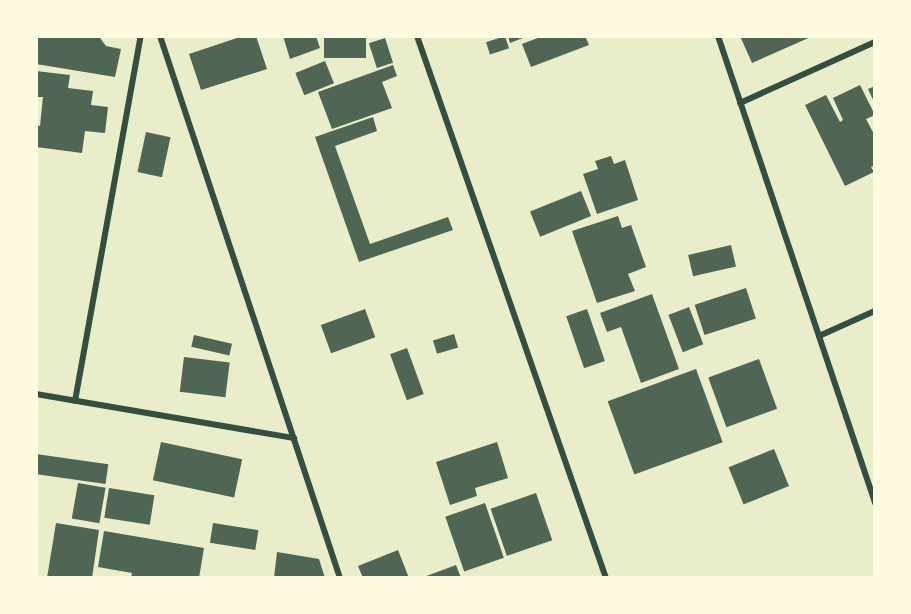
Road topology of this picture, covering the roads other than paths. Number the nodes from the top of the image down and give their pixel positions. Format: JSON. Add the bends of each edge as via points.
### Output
{"nodes":[{"id":1,"x":141,"y":36,"type":"edge"},
{"id":2,"x":160,"y":36,"type":"edge"},
{"id":3,"x":417,"y":36,"type":"edge"},
{"id":4,"x":718,"y":36,"type":"edge"},
{"id":5,"x":875,"y":42,"type":"edge"},
{"id":6,"x":740,"y":103,"type":"junction"},
{"id":7,"x":875,"y":310,"type":"edge"},
{"id":8,"x":819,"y":336,"type":"junction"},
{"id":9,"x":36,"y":394,"type":"edge"},
{"id":10,"x":75,"y":400,"type":"junction"},
{"id":11,"x":294,"y":438,"type":"junction"},
{"id":12,"x":875,"y":503,"type":"edge"},
{"id":13,"x":340,"y":578,"type":"edge"},
{"id":14,"x":606,"y":578,"type":"edge"}],
"edges":[{"from":1,"to":10,"type":"street"},
{"from":2,"to":11,"type":"street"},
{"from":3,"to":14,"type":"street"},
{"from":4,"to":6,"type":"street"},
{"from":5,"to":6,"type":"street"},
{"from":6,"to":8,"type":"street"},
{"from":7,"to":8,"type":"street"},
{"from":8,"to":12,"type":"street"},
{"from":9,"to":10,"type":"street"},
{"from":10,"to":11,"type":"street"},
{"from":11,"to":13,"type":"street"}]}
